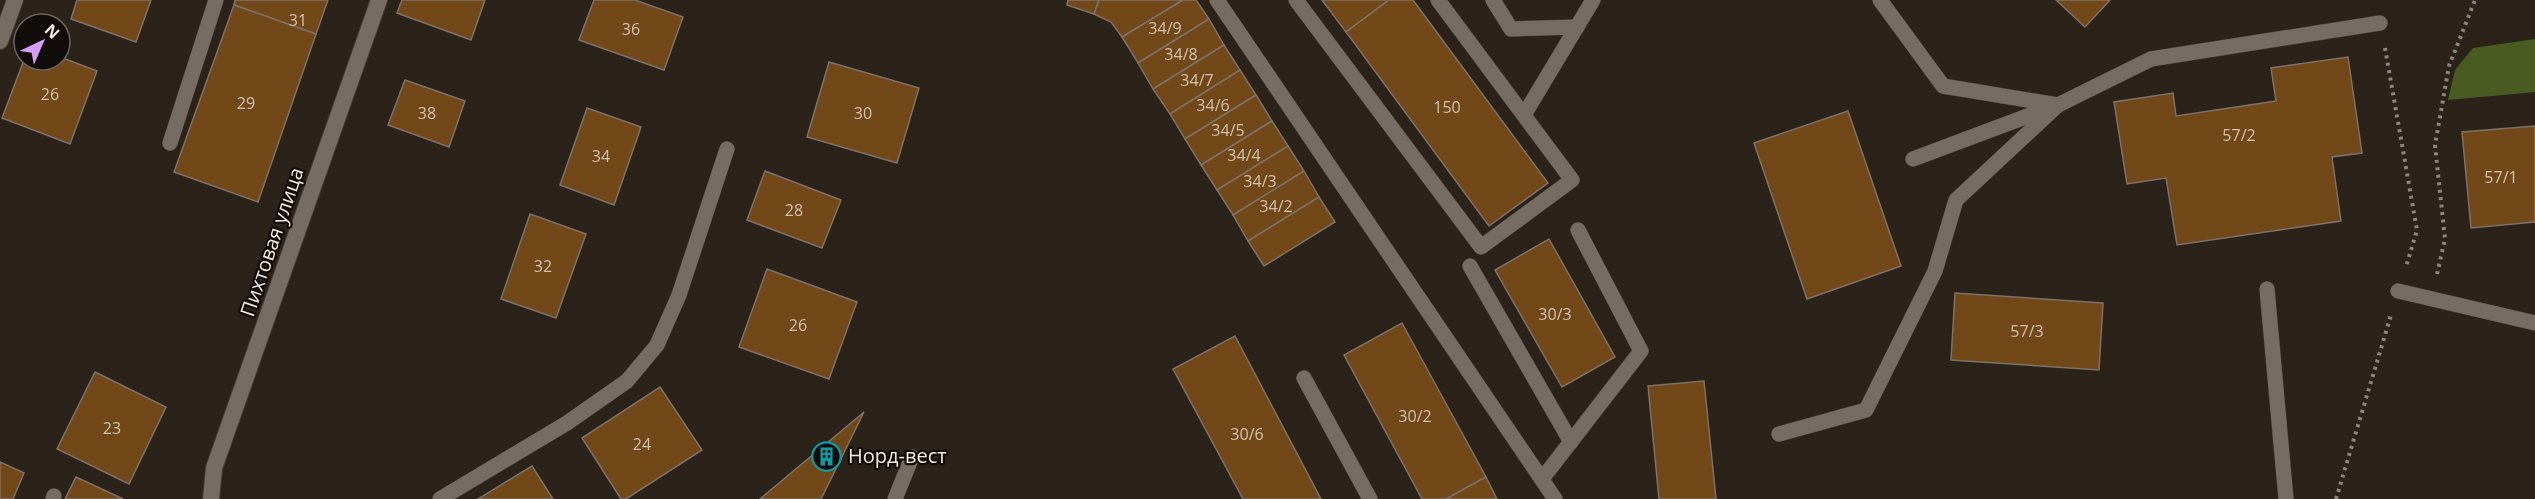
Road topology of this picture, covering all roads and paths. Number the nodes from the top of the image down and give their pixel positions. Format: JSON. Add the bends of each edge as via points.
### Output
{"nodes":[{"id":1,"x":15,"y":0,"type":"edge"},
{"id":2,"x":216,"y":0,"type":"edge"},
{"id":3,"x":379,"y":0,"type":"edge"},
{"id":4,"x":1217,"y":0,"type":"edge"},
{"id":5,"x":1296,"y":0,"type":"edge"},
{"id":6,"x":1437,"y":0,"type":"edge"},
{"id":7,"x":1493,"y":0,"type":"edge"},
{"id":8,"x":1593,"y":0,"type":"edge"},
{"id":9,"x":1880,"y":0,"type":"edge"},
{"id":10,"x":2475,"y":0,"type":"edge"},
{"id":11,"x":2380,"y":24,"type":"joint"},
{"id":12,"x":1577,"y":27,"type":"junction"},
{"id":13,"x":0,"y":41,"type":"edge"},
{"id":14,"x":2058,"y":105,"type":"junction"},
{"id":15,"x":1524,"y":115,"type":"junction"},
{"id":16,"x":170,"y":142,"type":"dead end"},
{"id":17,"x":727,"y":149,"type":"dead end"},
{"id":18,"x":1913,"y":159,"type":"dead end"},
{"id":19,"x":1578,"y":230,"type":"dead end"},
{"id":20,"x":1470,"y":266,"type":"dead end"},
{"id":21,"x":2267,"y":289,"type":"dead end"},
{"id":22,"x":2398,"y":291,"type":"junction"},
{"id":23,"x":2431,"y":298,"type":"junction"},
{"id":24,"x":2535,"y":323,"type":"edge"},
{"id":25,"x":1304,"y":378,"type":"dead end"},
{"id":26,"x":1779,"y":434,"type":"dead end"},
{"id":27,"x":1571,"y":442,"type":"junction"},
{"id":28,"x":912,"y":457,"type":"dead end"},
{"id":29,"x":1542,"y":479,"type":"junction"},
{"id":30,"x":211,"y":499,"type":"edge"},
{"id":31,"x":440,"y":499,"type":"edge"},
{"id":32,"x":895,"y":499,"type":"edge"},
{"id":33,"x":1370,"y":499,"type":"edge"},
{"id":34,"x":1555,"y":499,"type":"edge"},
{"id":35,"x":2286,"y":499,"type":"edge"},
{"id":36,"x":2336,"y":499,"type":"edge"}],
"edges":[{"from":1,"to":13,"type":"street"},
{"from":2,"to":16,"type":"lane"},
{"from":3,"to":30,"type":"street","name":"Пихтовая улица","via":[[214,468]]},
{"from":4,"to":29,"type":"lane"},
{"from":5,"to":15,"type":"lane","via":[[1481,247],[1572,180]]},
{"from":6,"to":15,"type":"lane"},
{"from":7,"to":12,"type":"lane","via":[[1511,29]]},
{"from":8,"to":12,"type":"lane"},
{"from":9,"to":14,"type":"lane","via":[[1943,86]]},
{"from":10,"to":23,"type":"path","via":[[2449,66],[2435,145],[2445,239]]},
{"from":11,"to":14,"type":"lane","via":[[2151,60]]},
{"from":11,"to":22,"type":"path","via":[[2417,230]]},
{"from":12,"to":15,"type":"lane"},
{"from":14,"to":18,"type":"lane"},
{"from":14,"to":26,"type":"lane","via":[[1956,200],[1935,271],[1866,410]]},
{"from":17,"to":31,"type":"lane","via":[[679,295],[657,345],[619,387]]},
{"from":19,"to":27,"type":"lane","via":[[1641,351]]},
{"from":20,"to":27,"type":"lane"},
{"from":21,"to":35,"type":"lane"},
{"from":22,"to":23,"type":"lane"},
{"from":22,"to":36,"type":"path"},
{"from":23,"to":24,"type":"lane"},
{"from":25,"to":33,"type":"lane"},
{"from":27,"to":29,"type":"lane"},
{"from":28,"to":32,"type":"lane"},
{"from":29,"to":34,"type":"lane"}]}
